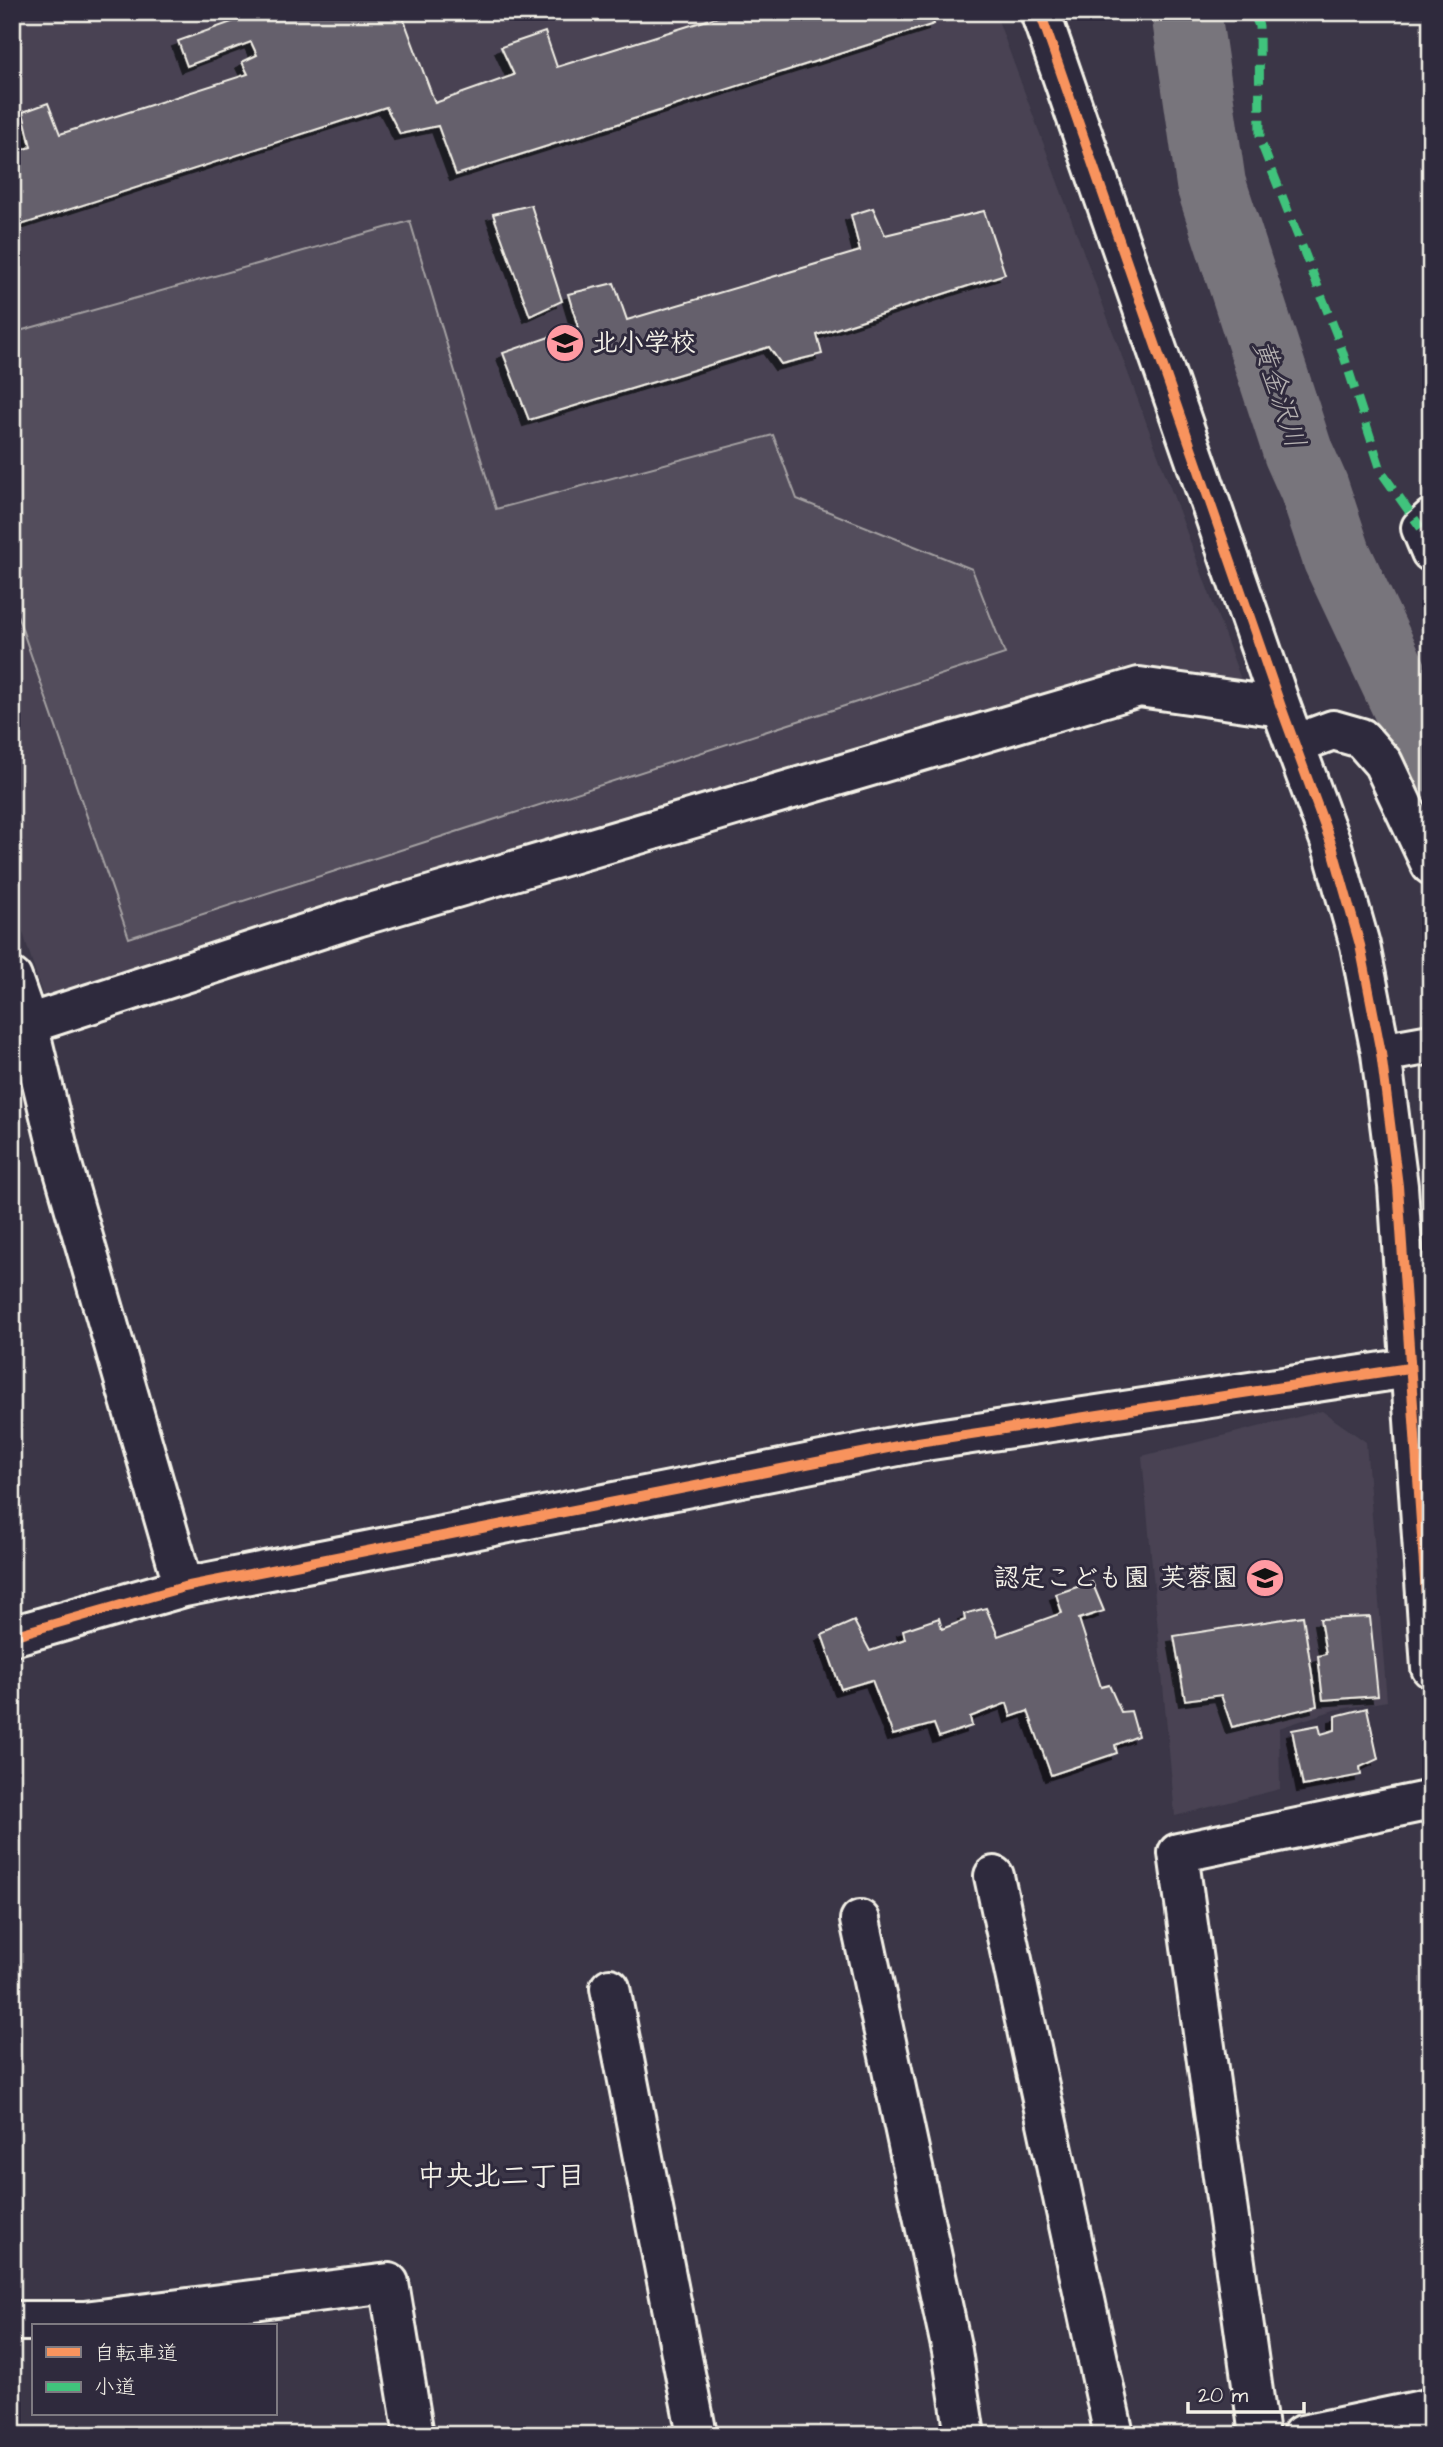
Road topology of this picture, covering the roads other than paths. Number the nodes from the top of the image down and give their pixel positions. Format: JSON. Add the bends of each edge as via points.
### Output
{"nodes":[{"id":1,"x":1040,"y":12,"type":"edge"},
{"id":2,"x":1431,"y":519,"type":"edge"},
{"id":3,"x":1431,"y":552,"type":"edge"},
{"id":4,"x":1281,"y":707,"type":"junction"},
{"id":5,"x":1295,"y":744,"type":"junction"},
{"id":6,"x":1431,"y":865,"type":"edge"},
{"id":7,"x":12,"y":978,"type":"edge"},
{"id":8,"x":28,"y":1024,"type":"junction"},
{"id":9,"x":1431,"y":1044,"type":"edge"},
{"id":10,"x":1381,"y":1053,"type":"junction"},
{"id":11,"x":1409,"y":1368,"type":"junction"},
{"id":12,"x":184,"y":1587,"type":"junction"},
{"id":13,"x":12,"y":1636,"type":"edge"},
{"id":14,"x":1431,"y":1668,"type":"edge"},
{"id":15,"x":1431,"y":1800,"type":"edge"},
{"id":16,"x":994,"y":1876,"type":"dead end"},
{"id":17,"x":860,"y":1920,"type":"dead end"},
{"id":18,"x":610,"y":1988,"type":"dead end"},
{"id":19,"x":12,"y":2321,"type":"edge"},
{"id":20,"x":1431,"y":2408,"type":"edge"},
{"id":21,"x":414,"y":2435,"type":"edge"},
{"id":22,"x":697,"y":2435,"type":"edge"},
{"id":23,"x":965,"y":2435,"type":"edge"},
{"id":24,"x":1114,"y":2435,"type":"edge"},
{"id":25,"x":1259,"y":2435,"type":"edge"},
{"id":26,"x":1302,"y":2435,"type":"edge"}],
"edges":[{"from":1,"to":4,"type":"street"},
{"from":2,"to":3,"type":"street","via":[[1421,528]]},
{"from":4,"to":5,"type":"street"},
{"from":4,"to":8,"type":"street","via":[[1139,688],[357,917]]},
{"from":5,"to":6,"type":"street","via":[[1333,730],[1361,738],[1383,763]]},
{"from":5,"to":10,"type":"street","via":[[1336,859],[1360,945]]},
{"from":7,"to":8,"type":"street"},
{"from":8,"to":12,"type":"street","via":[[61,1161]]},
{"from":9,"to":10,"type":"street"},
{"from":10,"to":11,"type":"street","via":[[1398,1186]]},
{"from":11,"to":12,"type":"street","via":[[918,1442]]},
{"from":11,"to":14,"type":"street"},
{"from":12,"to":13,"type":"street"},
{"from":15,"to":25,"type":"street","via":[[1178,1853]]},
{"from":16,"to":24,"type":"street"},
{"from":17,"to":23,"type":"street","via":[[952,2351]]},
{"from":18,"to":22,"type":"street"},
{"from":19,"to":21,"type":"street","via":[[84,2321],[389,2283]]},
{"from":20,"to":26,"type":"street"}]}
